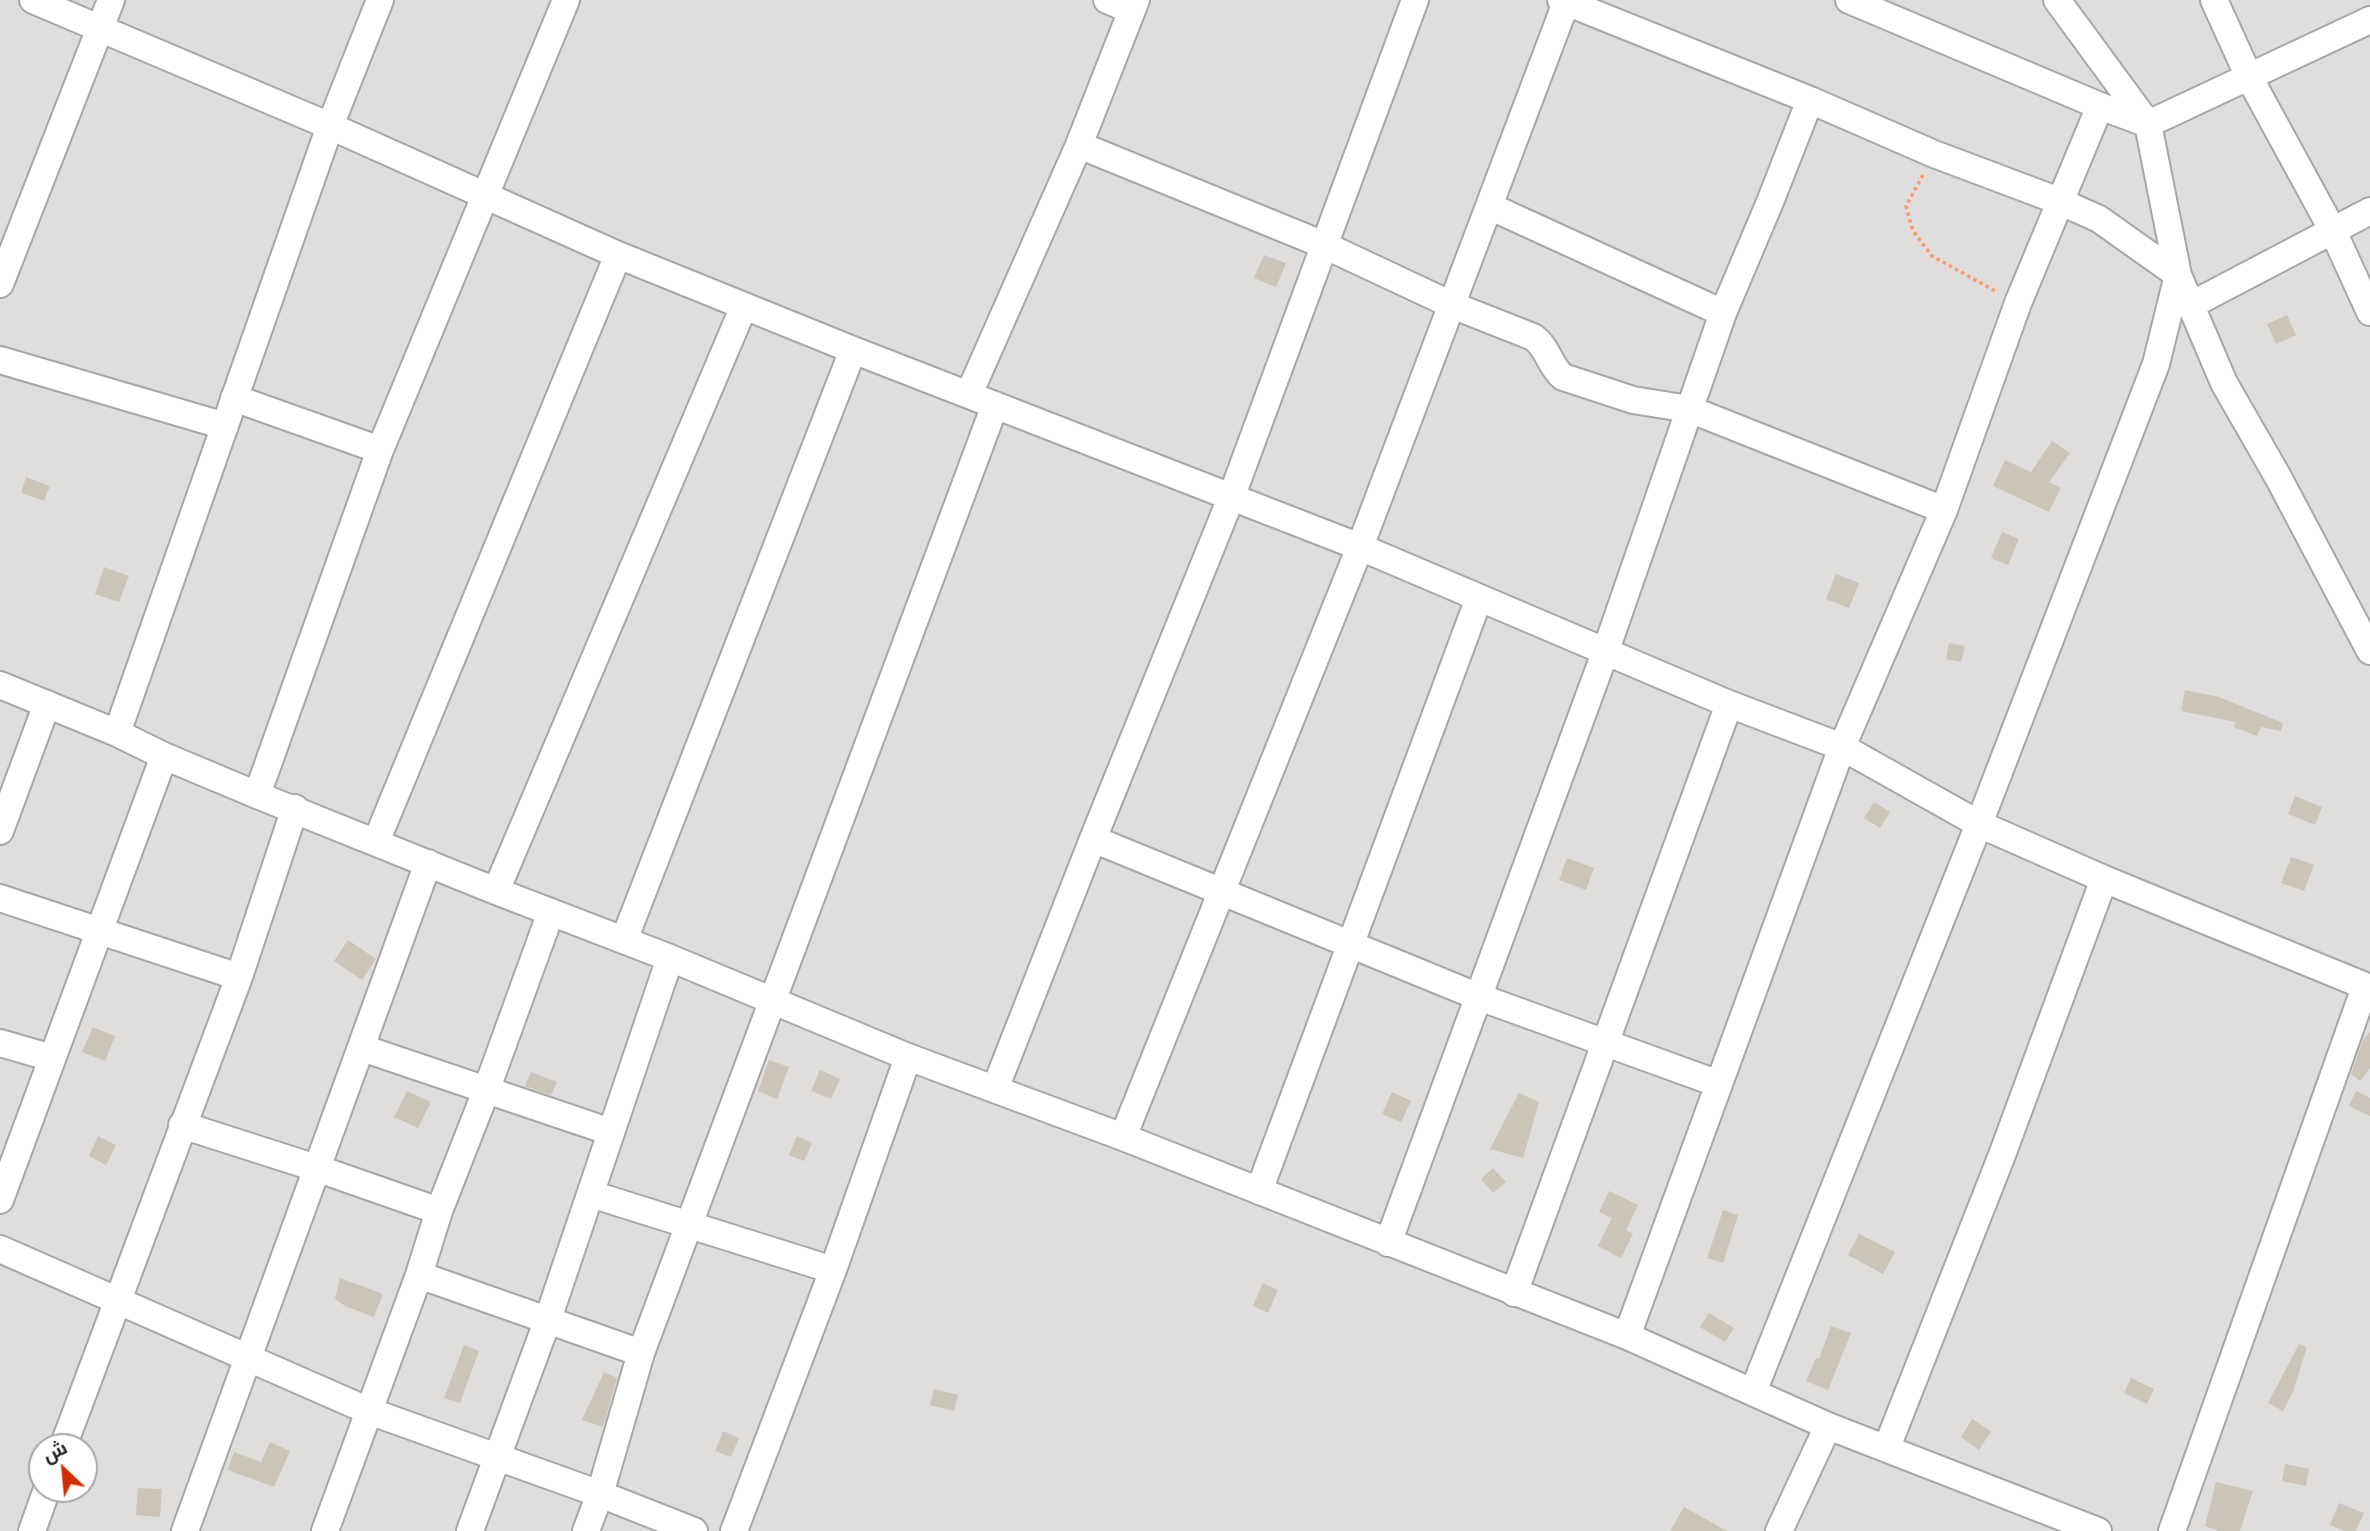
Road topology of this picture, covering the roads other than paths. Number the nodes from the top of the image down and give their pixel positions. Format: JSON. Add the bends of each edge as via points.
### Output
{"nodes":[{"id":1,"x":33,"y":0,"type":"edge"},
{"id":2,"x":111,"y":0,"type":"edge"},
{"id":3,"x":380,"y":0,"type":"edge"},
{"id":4,"x":566,"y":0,"type":"edge"},
{"id":5,"x":1107,"y":0,"type":"edge"},
{"id":6,"x":1415,"y":0,"type":"edge"},
{"id":7,"x":1849,"y":0,"type":"edge"},
{"id":8,"x":2057,"y":0,"type":"edge"},
{"id":9,"x":2214,"y":0,"type":"edge"},
{"id":10,"x":1565,"y":1,"type":"edge"},
{"id":11,"x":1134,"y":5,"type":"edge"},
{"id":12,"x":2370,"y":20,"type":"edge"},
{"id":13,"x":101,"y":29,"type":"junction"},
{"id":14,"x":2249,"y":77,"type":"junction"},
{"id":15,"x":1810,"y":100,"type":"junction"},
{"id":16,"x":2100,"y":106,"type":"junction"},
{"id":17,"x":2148,"y":124,"type":"junction"},
{"id":18,"x":330,"y":126,"type":"junction"},
{"id":19,"x":1079,"y":145,"type":"junction"},
{"id":20,"x":484,"y":195,"type":"junction"},
{"id":21,"x":2059,"y":201,"type":"junction"},
{"id":22,"x":1489,"y":206,"type":"junction"},
{"id":23,"x":2370,"y":211,"type":"edge"},
{"id":24,"x":2333,"y":231,"type":"junction"},
{"id":25,"x":7,"y":243,"type":"edge"},
{"id":26,"x":1324,"y":245,"type":"junction"},
{"id":27,"x":618,"y":255,"type":"junction"},
{"id":28,"x":2178,"y":275,"type":"junction"},
{"id":29,"x":0,"y":284,"type":"edge"},
{"id":30,"x":1452,"y":305,"type":"junction"},
{"id":31,"x":2191,"y":305,"type":"junction"},
{"id":32,"x":744,"y":306,"type":"junction"},
{"id":33,"x":2370,"y":312,"type":"edge"},
{"id":34,"x":1723,"y":313,"type":"junction"},
{"id":35,"x":853,"y":350,"type":"junction"},
{"id":36,"x":0,"y":360,"type":"edge"},
{"id":37,"x":969,"y":394,"type":"junction"},
{"id":38,"x":234,"y":398,"type":"junction"},
{"id":39,"x":995,"y":405,"type":"junction"},
{"id":40,"x":1689,"y":409,"type":"junction"},
{"id":41,"x":225,"y":426,"type":"junction"},
{"id":42,"x":380,"y":450,"type":"junction"},
{"id":43,"x":1231,"y":498,"type":"junction"},
{"id":44,"x":1944,"y":510,"type":"junction"},
{"id":45,"x":1360,"y":547,"type":"junction"},
{"id":46,"x":1479,"y":598,"type":"junction"},
{"id":47,"x":1606,"y":650,"type":"junction"},
{"id":48,"x":2370,"y":651,"type":"edge"},
{"id":49,"x":0,"y":685,"type":"edge"},
{"id":50,"x":47,"y":704,"type":"junction"},
{"id":51,"x":1729,"y":704,"type":"junction"},
{"id":52,"x":117,"y":733,"type":"junction"},
{"id":53,"x":1842,"y":747,"type":"junction"},
{"id":54,"x":164,"y":756,"type":"junction"},
{"id":55,"x":257,"y":795,"type":"junction"},
{"id":56,"x":295,"y":808,"type":"junction"},
{"id":57,"x":1979,"y":824,"type":"junction"},
{"id":58,"x":0,"y":831,"type":"edge"},
{"id":59,"x":1093,"y":839,"type":"junction"},
{"id":60,"x":376,"y":842,"type":"junction"},
{"id":61,"x":428,"y":863,"type":"junction"},
{"id":62,"x":2104,"y":879,"type":"junction"},
{"id":63,"x":1222,"y":890,"type":"junction"},
{"id":64,"x":496,"y":891,"type":"junction"},
{"id":65,"x":0,"y":898,"type":"edge"},
{"id":66,"x":551,"y":912,"type":"junction"},
{"id":67,"x":100,"y":931,"type":"junction"},
{"id":68,"x":624,"y":940,"type":"junction"},
{"id":69,"x":1351,"y":943,"type":"junction"},
{"id":70,"x":670,"y":958,"type":"junction"},
{"id":71,"x":239,"y":977,"type":"junction"},
{"id":72,"x":2368,"y":988,"type":"edge"},
{"id":73,"x":1479,"y":997,"type":"junction"},
{"id":74,"x":773,"y":1001,"type":"junction"},
{"id":75,"x":0,"y":1043,"type":"edge"},
{"id":76,"x":1604,"y":1044,"type":"junction"},
{"id":77,"x":362,"y":1048,"type":"junction"},
{"id":78,"x":908,"y":1057,"type":"junction"},
{"id":79,"x":52,"y":1058,"type":"junction"},
{"id":80,"x":1719,"y":1084,"type":"junction"},
{"id":81,"x":995,"y":1089,"type":"junction"},
{"id":82,"x":486,"y":1091,"type":"junction"},
{"id":83,"x":181,"y":1125,"type":"junction"},
{"id":84,"x":611,"y":1132,"type":"junction"},
{"id":85,"x":1123,"y":1137,"type":"junction"},
{"id":86,"x":316,"y":1168,"type":"junction"},
{"id":87,"x":1259,"y":1191,"type":"junction"},
{"id":88,"x":591,"y":1194,"type":"junction"},
{"id":89,"x":0,"y":1200,"type":"edge"},
{"id":90,"x":439,"y":1211,"type":"junction"},
{"id":91,"x":690,"y":1225,"type":"junction"},
{"id":92,"x":1388,"y":1243,"type":"junction"},
{"id":93,"x":0,"y":1249,"type":"edge"},
{"id":94,"x":833,"y":1270,"type":"junction"},
{"id":95,"x":419,"y":1275,"type":"junction"},
{"id":96,"x":1514,"y":1293,"type":"junction"},
{"id":97,"x":117,"y":1299,"type":"junction"},
{"id":98,"x":548,"y":1319,"type":"junction"},
{"id":99,"x":1627,"y":1336,"type":"junction"},
{"id":100,"x":641,"y":1353,"type":"junction"},
{"id":101,"x":248,"y":1360,"type":"junction"},
{"id":102,"x":1753,"y":1392,"type":"junction"},
{"id":103,"x":369,"y":1411,"type":"junction"},
{"id":104,"x":1829,"y":1426,"type":"junction"},
{"id":105,"x":68,"y":1433,"type":"edge"},
{"id":106,"x":1887,"y":1447,"type":"junction"},
{"id":107,"x":498,"y":1457,"type":"junction"},
{"id":108,"x":600,"y":1494,"type":"junction"},
{"id":109,"x":42,"y":1503,"type":"edge"},
{"id":110,"x":32,"y":1531,"type":"edge"},
{"id":111,"x":185,"y":1531,"type":"edge"},
{"id":112,"x":325,"y":1531,"type":"edge"},
{"id":113,"x":470,"y":1531,"type":"edge"},
{"id":114,"x":586,"y":1531,"type":"edge"},
{"id":115,"x":694,"y":1531,"type":"edge"},
{"id":116,"x":734,"y":1531,"type":"edge"},
{"id":117,"x":1779,"y":1531,"type":"edge"},
{"id":118,"x":2098,"y":1531,"type":"edge"},
{"id":119,"x":2172,"y":1531,"type":"edge"}],
"edges":[{"from":1,"to":13,"type":"street"},
{"from":2,"to":13,"type":"street"},
{"from":3,"to":18,"type":"street"},
{"from":4,"to":20,"type":"street"},
{"from":5,"to":11,"type":"street"},
{"from":6,"to":26,"type":"street"},
{"from":7,"to":16,"type":"street"},
{"from":8,"to":17,"type":"street"},
{"from":9,"to":14,"type":"street"},
{"from":10,"to":15,"type":"street"},
{"from":10,"to":22,"type":"street"},
{"from":11,"to":19,"type":"street"},
{"from":12,"to":14,"type":"street"},
{"from":13,"to":18,"type":"street"},
{"from":13,"to":25,"type":"street"},
{"from":14,"to":17,"type":"street"},
{"from":14,"to":24,"type":"street"},
{"from":15,"to":21,"type":"street"},
{"from":15,"to":34,"type":"street"},
{"from":16,"to":17,"type":"street"},
{"from":16,"to":21,"type":"street"},
{"from":17,"to":28,"type":"street"},
{"from":18,"to":20,"type":"street"},
{"from":18,"to":38,"type":"street"},
{"from":19,"to":26,"type":"street"},
{"from":19,"to":37,"type":"street"},
{"from":20,"to":27,"type":"street"},
{"from":20,"to":42,"type":"street"},
{"from":21,"to":28,"type":"street","via":[[2099,219]]},
{"from":21,"to":44,"type":"street"},
{"from":22,"to":30,"type":"street"},
{"from":22,"to":34,"type":"street"},
{"from":23,"to":24,"type":"street"},
{"from":24,"to":31,"type":"street"},
{"from":24,"to":33,"type":"street"},
{"from":25,"to":29,"type":"street"},
{"from":26,"to":30,"type":"street"},
{"from":26,"to":43,"type":"street"},
{"from":27,"to":32,"type":"street"},
{"from":27,"to":60,"type":"street"},
{"from":28,"to":31,"type":"street"},
{"from":28,"to":57,"type":"street","via":[[2156,363]]},
{"from":30,"to":40,"type":"street","via":[[1533,337],[1563,377],[1633,400]]},
{"from":30,"to":45,"type":"street"},
{"from":31,"to":48,"type":"street","via":[[2224,383]]},
{"from":32,"to":35,"type":"street"},
{"from":32,"to":64,"type":"street"},
{"from":34,"to":40,"type":"street"},
{"from":35,"to":37,"type":"street"},
{"from":35,"to":68,"type":"street"},
{"from":36,"to":41,"type":"street"},
{"from":37,"to":39,"type":"street"},
{"from":38,"to":41,"type":"street"},
{"from":38,"to":42,"type":"street"},
{"from":39,"to":43,"type":"street"},
{"from":39,"to":74,"type":"street"},
{"from":40,"to":44,"type":"street"},
{"from":40,"to":47,"type":"street"},
{"from":41,"to":52,"type":"street"},
{"from":42,"to":55,"type":"street"},
{"from":43,"to":45,"type":"street"},
{"from":43,"to":59,"type":"street"},
{"from":44,"to":53,"type":"street"},
{"from":45,"to":46,"type":"street"},
{"from":45,"to":63,"type":"street"},
{"from":46,"to":47,"type":"street"},
{"from":46,"to":69,"type":"street"},
{"from":47,"to":51,"type":"street"},
{"from":47,"to":73,"type":"street"},
{"from":49,"to":50,"type":"street"},
{"from":50,"to":52,"type":"street"},
{"from":50,"to":58,"type":"street"},
{"from":51,"to":53,"type":"street"},
{"from":51,"to":76,"type":"street"},
{"from":52,"to":54,"type":"street"},
{"from":53,"to":57,"type":"street"},
{"from":53,"to":80,"type":"street"},
{"from":54,"to":55,"type":"street"},
{"from":54,"to":67,"type":"street"},
{"from":55,"to":56,"type":"street"},
{"from":56,"to":60,"type":"street"},
{"from":56,"to":71,"type":"street"},
{"from":57,"to":62,"type":"street"},
{"from":57,"to":102,"type":"street"},
{"from":59,"to":63,"type":"street"},
{"from":59,"to":81,"type":"street"},
{"from":60,"to":61,"type":"street"},
{"from":61,"to":64,"type":"street"},
{"from":61,"to":77,"type":"street"},
{"from":62,"to":72,"type":"street"},
{"from":62,"to":106,"type":"street","via":[[2003,1155]]},
{"from":63,"to":69,"type":"street"},
{"from":63,"to":85,"type":"street"},
{"from":64,"to":66,"type":"street"},
{"from":65,"to":67,"type":"street"},
{"from":66,"to":68,"type":"street"},
{"from":66,"to":82,"type":"street"},
{"from":67,"to":71,"type":"street"},
{"from":67,"to":79,"type":"street"},
{"from":68,"to":70,"type":"street"},
{"from":69,"to":73,"type":"street"},
{"from":69,"to":87,"type":"street"},
{"from":70,"to":74,"type":"street"},
{"from":70,"to":84,"type":"street"},
{"from":71,"to":83,"type":"street"},
{"from":72,"to":119,"type":"street"},
{"from":73,"to":76,"type":"street"},
{"from":73,"to":92,"type":"street"},
{"from":74,"to":78,"type":"street"},
{"from":74,"to":91,"type":"street"},
{"from":75,"to":79,"type":"street"},
{"from":76,"to":80,"type":"street"},
{"from":76,"to":96,"type":"street"},
{"from":77,"to":82,"type":"street"},
{"from":77,"to":86,"type":"street"},
{"from":78,"to":81,"type":"street"},
{"from":78,"to":94,"type":"street"},
{"from":79,"to":89,"type":"street"},
{"from":80,"to":99,"type":"street"},
{"from":81,"to":85,"type":"street"},
{"from":82,"to":84,"type":"street"},
{"from":82,"to":90,"type":"street"},
{"from":83,"to":86,"type":"street"},
{"from":83,"to":97,"type":"street"},
{"from":84,"to":88,"type":"street"},
{"from":85,"to":87,"type":"street"},
{"from":86,"to":90,"type":"street"},
{"from":86,"to":101,"type":"street"},
{"from":87,"to":92,"type":"street"},
{"from":88,"to":91,"type":"street"},
{"from":88,"to":98,"type":"street"},
{"from":90,"to":95,"type":"street"},
{"from":91,"to":94,"type":"street"},
{"from":91,"to":100,"type":"street"},
{"from":92,"to":96,"type":"street"},
{"from":93,"to":97,"type":"street"},
{"from":94,"to":116,"type":"street"},
{"from":95,"to":98,"type":"street"},
{"from":95,"to":103,"type":"street"},
{"from":96,"to":99,"type":"street"},
{"from":97,"to":101,"type":"street"},
{"from":97,"to":105,"type":"street"},
{"from":98,"to":100,"type":"street"},
{"from":98,"to":107,"type":"street"},
{"from":99,"to":102,"type":"street"},
{"from":100,"to":108,"type":"street"},
{"from":101,"to":103,"type":"street"},
{"from":101,"to":111,"type":"street"},
{"from":102,"to":104,"type":"street"},
{"from":103,"to":107,"type":"street"},
{"from":103,"to":112,"type":"street"},
{"from":104,"to":106,"type":"street"},
{"from":104,"to":117,"type":"street"},
{"from":106,"to":118,"type":"street"},
{"from":107,"to":108,"type":"street"},
{"from":107,"to":113,"type":"street"},
{"from":108,"to":114,"type":"street"},
{"from":108,"to":115,"type":"street"},
{"from":109,"to":110,"type":"street"}]}
